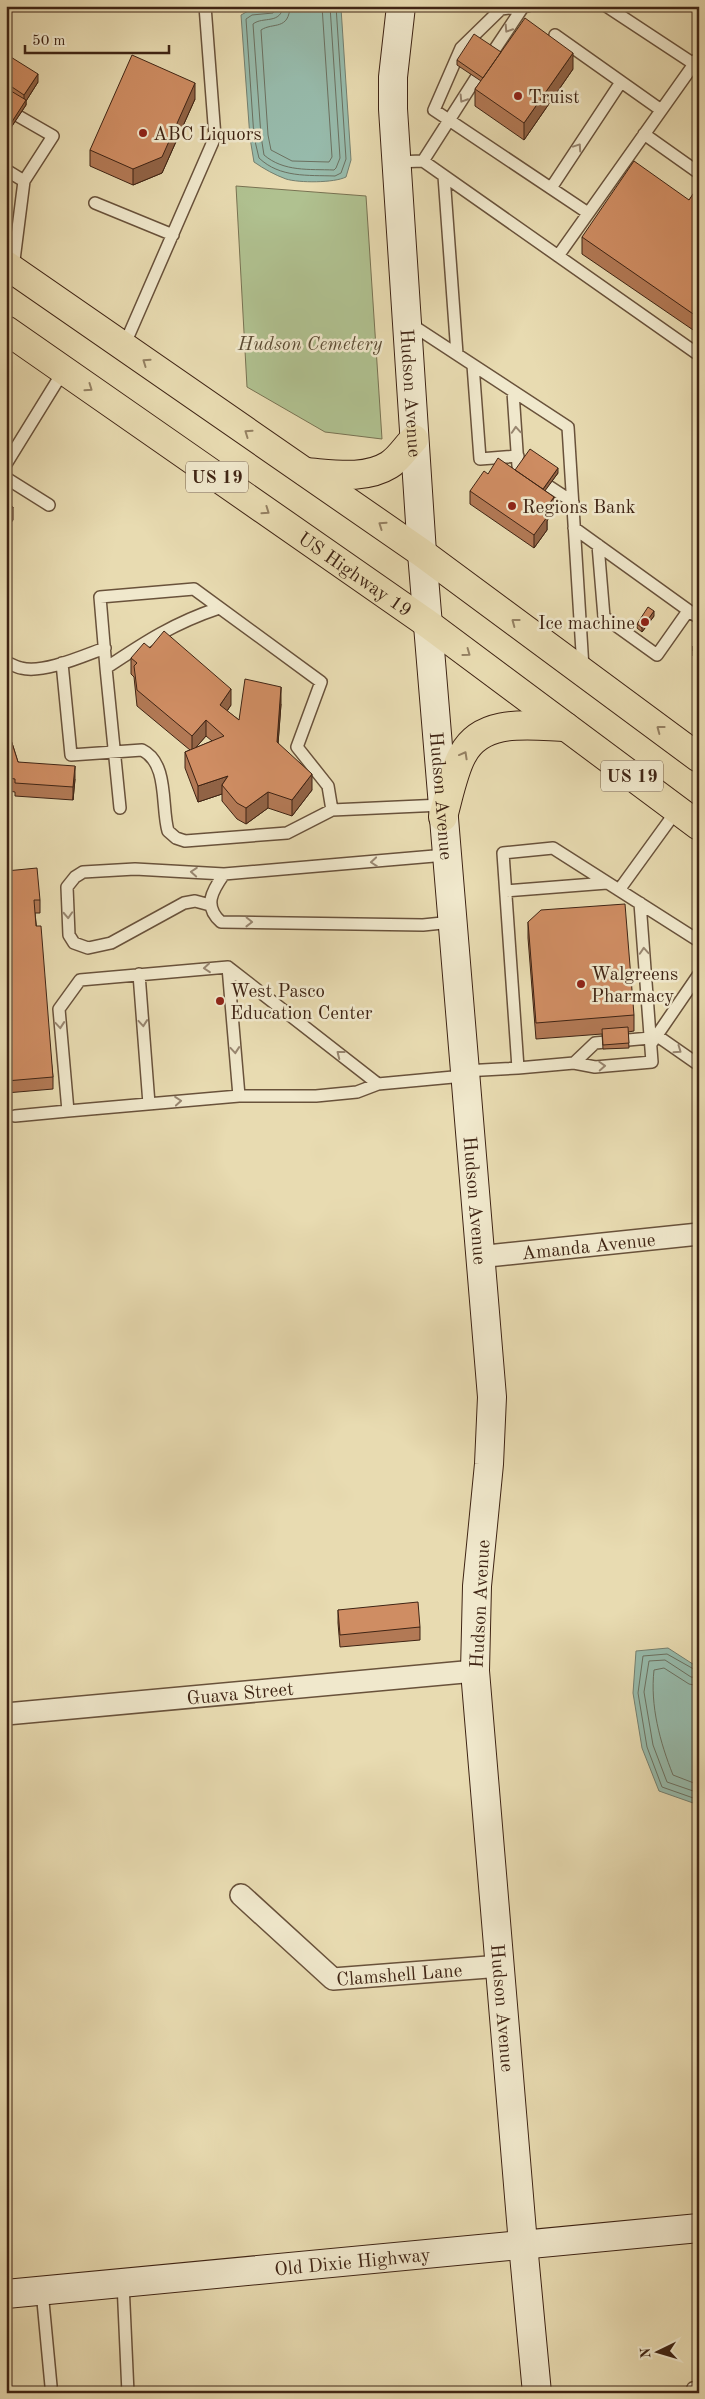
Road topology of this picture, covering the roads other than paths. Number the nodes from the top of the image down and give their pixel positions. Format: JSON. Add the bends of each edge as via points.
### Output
{"nodes":[{"id":1,"x":205,"y":6,"type":"edge"},
{"id":2,"x":401,"y":6,"type":"edge"},
{"id":3,"x":606,"y":6,"type":"edge"},
{"id":4,"x":526,"y":7,"type":"edge"},
{"id":5,"x":554,"y":35,"type":"dead end"},
{"id":6,"x":493,"y":52,"type":"edge"},
{"id":7,"x":696,"y":61,"type":"edge"},
{"id":8,"x":476,"y":78,"type":"edge"},
{"id":9,"x":622,"y":82,"type":"junction"},
{"id":10,"x":6,"y":109,"type":"edge"},
{"id":11,"x":661,"y":110,"type":"junction"},
{"id":12,"x":449,"y":121,"type":"junction"},
{"id":13,"x":644,"y":134,"type":"junction"},
{"id":14,"x":423,"y":161,"type":"junction"},
{"id":15,"x":395,"y":162,"type":"junction"},
{"id":16,"x":6,"y":170,"type":"edge"},
{"id":17,"x":699,"y":173,"type":"edge"},
{"id":18,"x":444,"y":176,"type":"junction"},
{"id":19,"x":24,"y":181,"type":"junction"},
{"id":20,"x":551,"y":188,"type":"junction"},
{"id":21,"x":95,"y":203,"type":"dead end"},
{"id":22,"x":588,"y":213,"type":"junction"},
{"id":23,"x":173,"y":235,"type":"junction"},
{"id":24,"x":558,"y":256,"type":"junction"},
{"id":25,"x":10,"y":267,"type":"edge"},
{"id":26,"x":405,"y":321,"type":"junction"},
{"id":27,"x":6,"y":330,"type":"edge"},
{"id":28,"x":124,"y":346,"type":"junction"},
{"id":29,"x":457,"y":354,"type":"junction"},
{"id":30,"x":699,"y":356,"type":"edge"},
{"id":31,"x":473,"y":365,"type":"junction"},
{"id":32,"x":64,"y":370,"type":"junction"},
{"id":33,"x":514,"y":392,"type":"junction"},
{"id":34,"x":414,"y":440,"type":"junction"},
{"id":35,"x":518,"y":456,"type":"junction"},
{"id":36,"x":6,"y":464,"type":"edge"},
{"id":37,"x":305,"y":472,"type":"junction"},
{"id":38,"x":6,"y":478,"type":"edge"},
{"id":39,"x":573,"y":502,"type":"junction"},
{"id":40,"x":49,"y":505,"type":"dead end"},
{"id":41,"x":574,"y":528,"type":"junction"},
{"id":42,"x":598,"y":545,"type":"junction"},
{"id":43,"x":422,"y":553,"type":"junction"},
{"id":44,"x":219,"y":608,"type":"junction"},
{"id":45,"x":688,"y":611,"type":"junction"},
{"id":46,"x":699,"y":618,"type":"edge"},
{"id":47,"x":428,"y":624,"type":"junction"},
{"id":48,"x":105,"y":648,"type":"junction"},
{"id":49,"x":6,"y":662,"type":"edge"},
{"id":50,"x":62,"y":663,"type":"junction"},
{"id":51,"x":106,"y":668,"type":"junction"},
{"id":52,"x":583,"y":673,"type":"junction"},
{"id":53,"x":566,"y":727,"type":"junction"},
{"id":54,"x":114,"y":751,"type":"junction"},
{"id":55,"x":694,"y":752,"type":"edge"},
{"id":56,"x":120,"y":808,"type":"dead end"},
{"id":57,"x":332,"y":810,"type":"junction"},
{"id":58,"x":442,"y":811,"type":"junction"},
{"id":59,"x":688,"y":818,"type":"edge"},
{"id":60,"x":446,"y":855,"type":"junction"},
{"id":61,"x":224,"y":874,"type":"junction"},
{"id":62,"x":607,"y":883,"type":"junction"},
{"id":63,"x":619,"y":890,"type":"junction"},
{"id":64,"x":506,"y":891,"type":"junction"},
{"id":65,"x":640,"y":904,"type":"junction"},
{"id":66,"x":210,"y":905,"type":"junction"},
{"id":67,"x":452,"y":922,"type":"junction"},
{"id":68,"x":699,"y":941,"type":"edge"},
{"id":69,"x":228,"y":967,"type":"junction"},
{"id":70,"x":138,"y":974,"type":"junction"},
{"id":71,"x":699,"y":974,"type":"edge"},
{"id":72,"x":652,"y":1039,"type":"junction"},
{"id":73,"x":574,"y":1063,"type":"junction"},
{"id":74,"x":699,"y":1065,"type":"edge"},
{"id":75,"x":518,"y":1068,"type":"junction"},
{"id":76,"x":464,"y":1074,"type":"junction"},
{"id":77,"x":378,"y":1084,"type":"junction"},
{"id":78,"x":239,"y":1096,"type":"junction"},
{"id":79,"x":149,"y":1104,"type":"junction"},
{"id":80,"x":68,"y":1111,"type":"junction"},
{"id":81,"x":15,"y":1116,"type":"dead end"},
{"id":82,"x":699,"y":1234,"type":"edge"},
{"id":83,"x":478,"y":1257,"type":"junction"},
{"id":84,"x":475,"y":1671,"type":"junction"},
{"id":85,"x":6,"y":1714,"type":"edge"},
{"id":86,"x":241,"y":1895,"type":"dead end"},
{"id":87,"x":501,"y":1966,"type":"junction"},
{"id":88,"x":699,"y":2228,"type":"edge"},
{"id":89,"x":523,"y":2244,"type":"junction"},
{"id":90,"x":123,"y":2283,"type":"junction"},
{"id":91,"x":42,"y":2291,"type":"junction"},
{"id":92,"x":6,"y":2294,"type":"edge"},
{"id":93,"x":51,"y":2386,"type":"dead end"},
{"id":94,"x":699,"y":2387,"type":"edge"},
{"id":95,"x":128,"y":2393,"type":"edge"},
{"id":96,"x":538,"y":2393,"type":"edge"},
{"id":97,"x":693,"y":2393,"type":"edge"}],
"edges":[{"from":1,"to":23,"type":"lane","via":[[215,137]]},
{"from":2,"to":15,"type":"street","name":"Hudson Avenue","via":[[393,78]]},
{"from":3,"to":7,"type":"lane"},
{"from":4,"to":6,"type":"lane","one_way":true},
{"from":4,"to":12,"type":"lane","via":[[501,9],[461,48],[434,110]]},
{"from":5,"to":9,"type":"lane"},
{"from":7,"to":11,"type":"lane"},
{"from":8,"to":12,"type":"lane","one_way":true},
{"from":9,"to":11,"type":"lane"},
{"from":20,"to":9,"type":"lane","one_way":true},
{"from":10,"to":19,"type":"lane","via":[[53,136]]},
{"from":11,"to":13,"type":"lane"},
{"from":12,"to":14,"type":"lane"},
{"from":12,"to":20,"type":"lane"},
{"from":13,"to":17,"type":"lane"},
{"from":13,"to":22,"type":"lane"},
{"from":14,"to":15,"type":"lane"},
{"from":14,"to":18,"type":"lane"},
{"from":15,"to":26,"type":"street","name":"Hudson Avenue"},
{"from":16,"to":19,"type":"lane"},
{"from":18,"to":24,"type":"lane"},
{"from":18,"to":29,"type":"lane"},
{"from":19,"to":25,"type":"lane"},
{"from":20,"to":22,"type":"lane"},
{"from":21,"to":23,"type":"lane"},
{"from":22,"to":24,"type":"lane"},
{"from":23,"to":28,"type":"lane"},
{"from":24,"to":30,"type":"lane"},
{"from":25,"to":28,"type":"highway","number":"US 19"},
{"from":26,"to":29,"type":"lane"},
{"from":26,"to":34,"type":"street","name":"Hudson Avenue"},
{"from":27,"to":32,"type":"highway","name":"US Highway 19","number":"US 19"},
{"from":37,"to":28,"type":"highway","number":"US 19","one_way":true},
{"from":29,"to":31,"type":"lane"},
{"from":31,"to":33,"type":"lane"},
{"from":31,"to":35,"type":"lane","via":[[480,459]]},
{"from":32,"to":36,"type":"lane"},
{"from":32,"to":47,"type":"highway","name":"US Highway 19","number":"US 19","one_way":true},
{"from":35,"to":33,"type":"lane","one_way":true},
{"from":33,"to":39,"type":"lane","via":[[568,427]]},
{"from":34,"to":37,"type":"highway","via":[[391,464],[374,472],[352,475]]},
{"from":34,"to":43,"type":"street","name":"Hudson Avenue"},
{"from":35,"to":39,"type":"lane","via":[[518,466]]},
{"from":43,"to":37,"type":"highway","number":"US 19","one_way":true},
{"from":38,"to":40,"type":"lane"},
{"from":39,"to":41,"type":"lane"},
{"from":41,"to":42,"type":"lane"},
{"from":41,"to":52,"type":"lane"},
{"from":42,"to":45,"type":"lane"},
{"from":42,"to":45,"type":"lane","via":[[604,617],[657,656]]},
{"from":43,"to":47,"type":"street","name":"Hudson Avenue"},
{"from":52,"to":43,"type":"highway","number":"US 19","one_way":true},
{"from":44,"to":48,"type":"lane","via":[[194,589],[100,597]]},
{"from":44,"to":51,"type":"lane","via":[[184,620]]},
{"from":44,"to":57,"type":"lane","via":[[321,682],[297,747],[328,786]]},
{"from":45,"to":46,"type":"lane"},
{"from":47,"to":53,"type":"highway","name":"US Highway 19","number":"US 19","one_way":true},
{"from":47,"to":58,"type":"street","name":"Hudson Avenue"},
{"from":48,"to":50,"type":"lane"},
{"from":48,"to":51,"type":"lane"},
{"from":49,"to":50,"type":"lane","via":[[32,670]]},
{"from":50,"to":54,"type":"lane","via":[[71,756]]},
{"from":51,"to":54,"type":"lane"},
{"from":55,"to":52,"type":"highway","number":"US 19","one_way":true},
{"from":58,"to":53,"type":"highway","one_way":true,"via":[[463,754],[477,736],[494,728],[518,725]]},
{"from":53,"to":59,"type":"highway","name":"US Highway 19","number":"US 19"},
{"from":54,"to":56,"type":"lane"},
{"from":54,"to":57,"type":"lane","via":[[142,750],[148,753],[158,766],[168,831],[185,841],[287,833]]},
{"from":57,"to":58,"type":"lane"},
{"from":58,"to":60,"type":"street","name":"Hudson Avenue"},
{"from":59,"to":63,"type":"lane"},
{"from":60,"to":61,"type":"lane","one_way":true},
{"from":60,"to":67,"type":"street","name":"Hudson Avenue"},
{"from":61,"to":66,"type":"lane"},
{"from":61,"to":66,"type":"lane","one_way":true,"via":[[135,869],[83,872],[74,877],[67,887],[70,935],[74,943],[88,948],[111,943],[184,903],[195,901]]},
{"from":62,"to":63,"type":"lane"},
{"from":62,"to":64,"type":"lane"},
{"from":62,"to":64,"type":"lane","via":[[553,848],[503,853]]},
{"from":63,"to":65,"type":"lane"},
{"from":64,"to":75,"type":"lane"},
{"from":65,"to":68,"type":"lane"},
{"from":72,"to":65,"type":"lane","one_way":true},
{"from":66,"to":67,"type":"lane","one_way":true,"via":[[213,915],[221,922],[423,925]]},
{"from":67,"to":76,"type":"street","name":"Hudson Avenue"},
{"from":69,"to":70,"type":"lane","one_way":true},
{"from":77,"to":69,"type":"lane","one_way":true},
{"from":69,"to":78,"type":"lane","one_way":true},
{"from":70,"to":79,"type":"lane","one_way":true},
{"from":70,"to":80,"type":"lane","one_way":true,"via":[[80,980],[59,1009]]},
{"from":71,"to":72,"type":"lane"},
{"from":72,"to":73,"type":"lane","via":[[595,1043]]},
{"from":73,"to":72,"type":"lane","one_way":true,"via":[[595,1067],[652,1062]]},
{"from":72,"to":74,"type":"lane","one_way":true},
{"from":73,"to":75,"type":"lane"},
{"from":75,"to":76,"type":"lane"},
{"from":76,"to":77,"type":"lane"},
{"from":76,"to":83,"type":"street","name":"Hudson Avenue"},
{"from":77,"to":78,"type":"lane","via":[[357,1092],[316,1096]]},
{"from":79,"to":78,"type":"lane","one_way":true},
{"from":79,"to":80,"type":"lane"},
{"from":80,"to":81,"type":"lane"},
{"from":82,"to":83,"type":"street","name":"Amanda Avenue"},
{"from":83,"to":84,"type":"street","name":"Hudson Avenue","via":[[492,1397],[477,1586]]},
{"from":84,"to":85,"type":"street","name":"Guava Street"},
{"from":84,"to":87,"type":"street","name":"Hudson Avenue"},
{"from":86,"to":87,"type":"street","name":"Clamshell Lane","via":[[332,1979]]},
{"from":87,"to":89,"type":"street","name":"Hudson Avenue"},
{"from":88,"to":89,"type":"street","name":"Old Dixie Highway"},
{"from":89,"to":90,"type":"street","name":"Old Dixie Highway"},
{"from":89,"to":96,"type":"street","name":"Hudson Avenue"},
{"from":90,"to":91,"type":"street","name":"Old Dixie Highway"},
{"from":90,"to":95,"type":"lane"},
{"from":91,"to":92,"type":"street","name":"Old Dixie Highway"},
{"from":91,"to":93,"type":"lane"},
{"from":94,"to":97,"type":"lane","via":[[693,2388]]}]}
